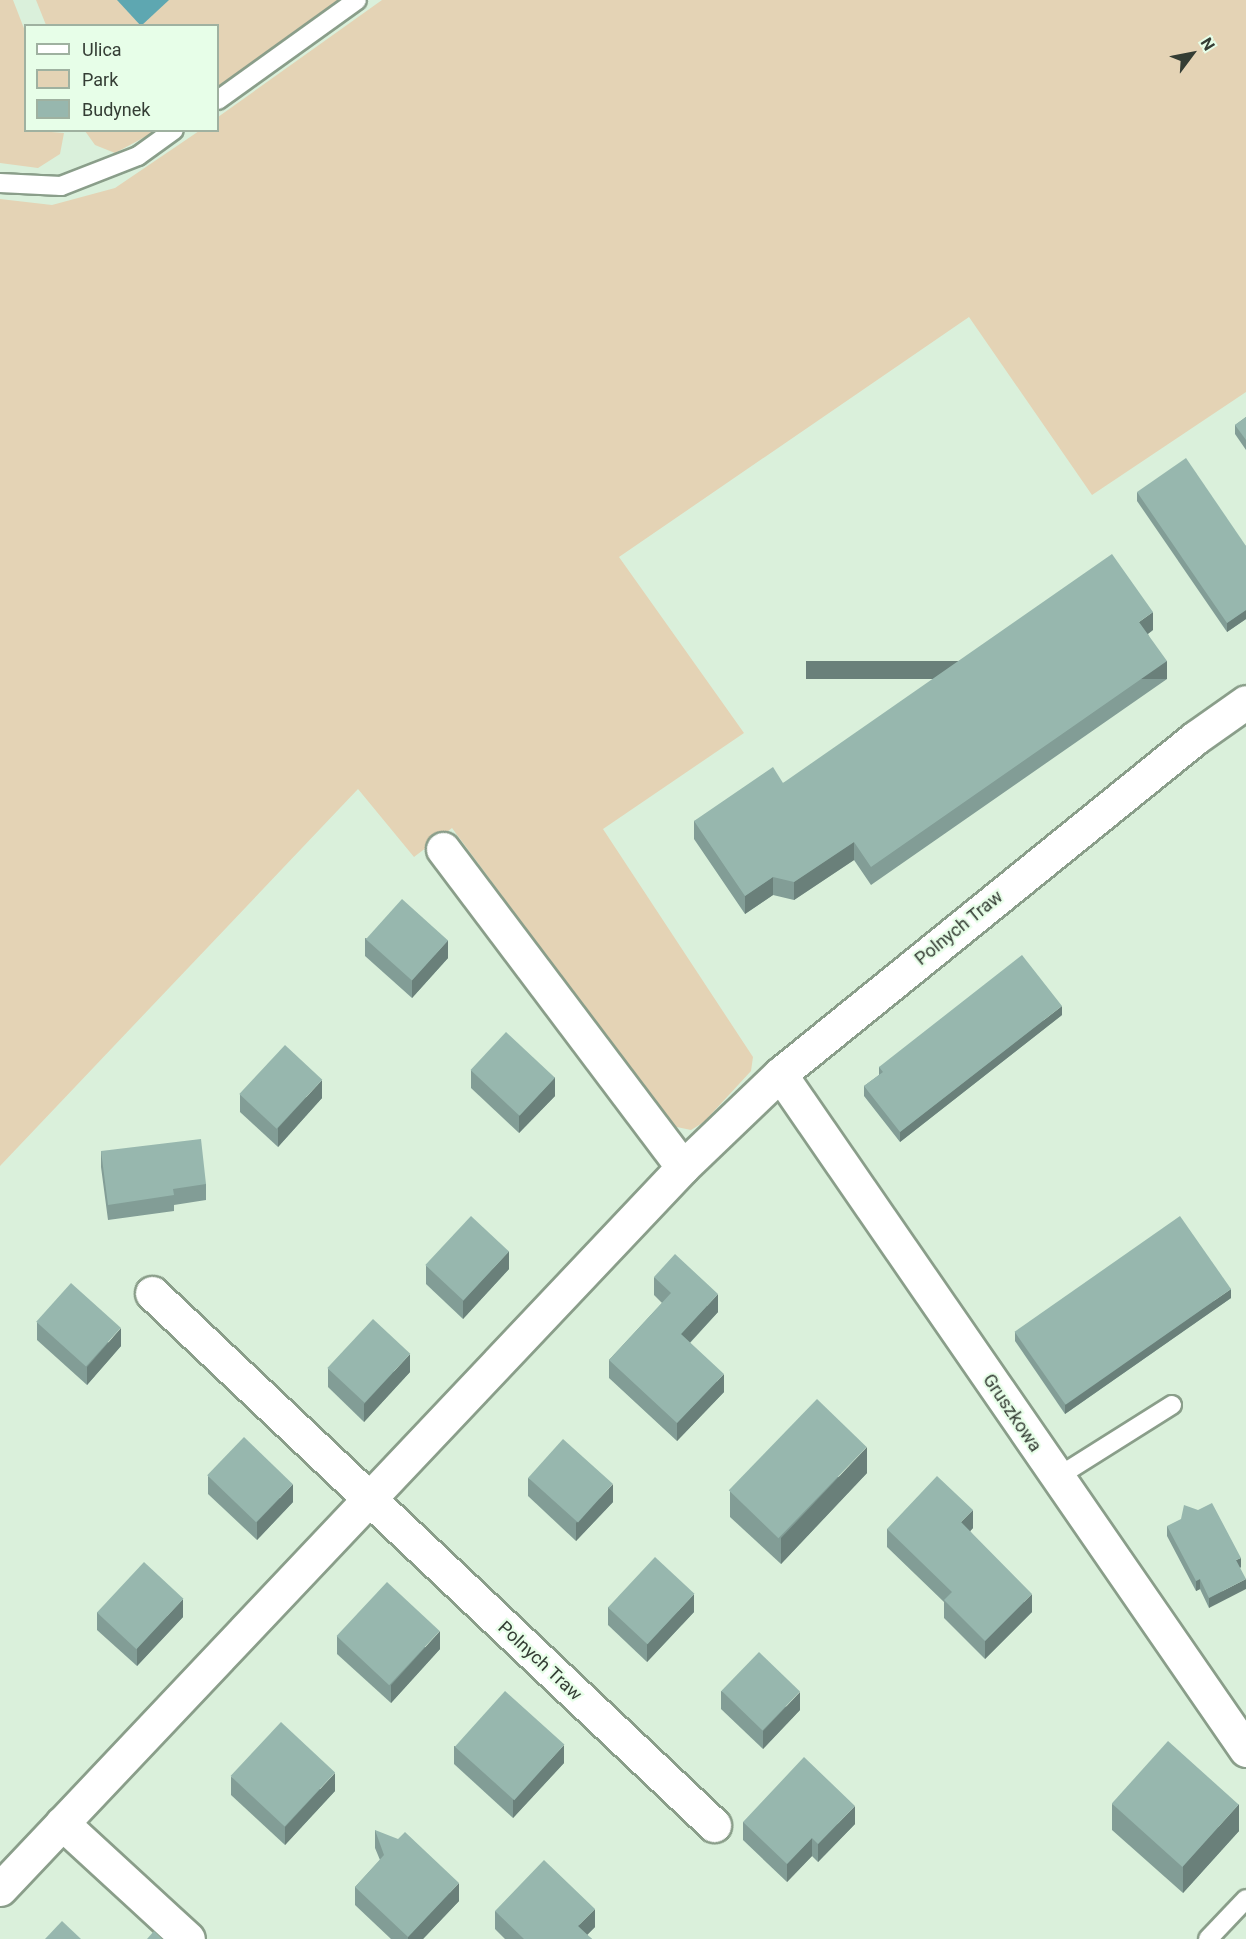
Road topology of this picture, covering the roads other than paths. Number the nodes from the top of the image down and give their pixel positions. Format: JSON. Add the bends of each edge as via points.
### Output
{"nodes":[{"id":1,"x":357,"y":0,"type":"edge"},
{"id":2,"x":219,"y":99,"type":"edge"},
{"id":3,"x":171,"y":132,"type":"edge"},
{"id":4,"x":0,"y":183,"type":"edge"},
{"id":5,"x":1246,"y":702,"type":"edge"},
{"id":6,"x":443,"y":849,"type":"dead end"},
{"id":7,"x":780,"y":1074,"type":"junction"},
{"id":8,"x":683,"y":1167,"type":"junction"},
{"id":9,"x":152,"y":1293,"type":"dead end"},
{"id":10,"x":1172,"y":1405,"type":"dead end"},
{"id":11,"x":1056,"y":1478,"type":"junction"},
{"id":12,"x":366,"y":1498,"type":"junction"},
{"id":13,"x":1246,"y":1750,"type":"edge"},
{"id":14,"x":62,"y":1823,"type":"junction"},
{"id":15,"x":714,"y":1825,"type":"dead end"},
{"id":16,"x":0,"y":1889,"type":"edge"},
{"id":17,"x":1246,"y":1899,"type":"edge"},
{"id":18,"x":188,"y":1939,"type":"edge"},
{"id":19,"x":1208,"y":1939,"type":"edge"}],
"edges":[{"from":1,"to":2,"type":"lane"},
{"from":3,"to":4,"type":"lane","via":[[138,156],[61,186]]},
{"from":5,"to":7,"type":"street","name":"Polnych Traw","via":[[1195,738]]},
{"from":6,"to":8,"type":"street"},
{"from":7,"to":8,"type":"street","name":"Polnych Traw"},
{"from":7,"to":11,"type":"street","name":"Gruszkowa"},
{"from":8,"to":12,"type":"street","name":"Polnych Traw"},
{"from":9,"to":12,"type":"street","name":"Polnych Traw"},
{"from":10,"to":11,"type":"lane"},
{"from":11,"to":13,"type":"street","name":"Gruszkowa"},
{"from":12,"to":14,"type":"street","name":"Polnych Traw"},
{"from":12,"to":15,"type":"street","name":"Polnych Traw"},
{"from":14,"to":16,"type":"street","name":"Polnych Traw"},
{"from":14,"to":18,"type":"street"},
{"from":17,"to":19,"type":"lane"}]}
